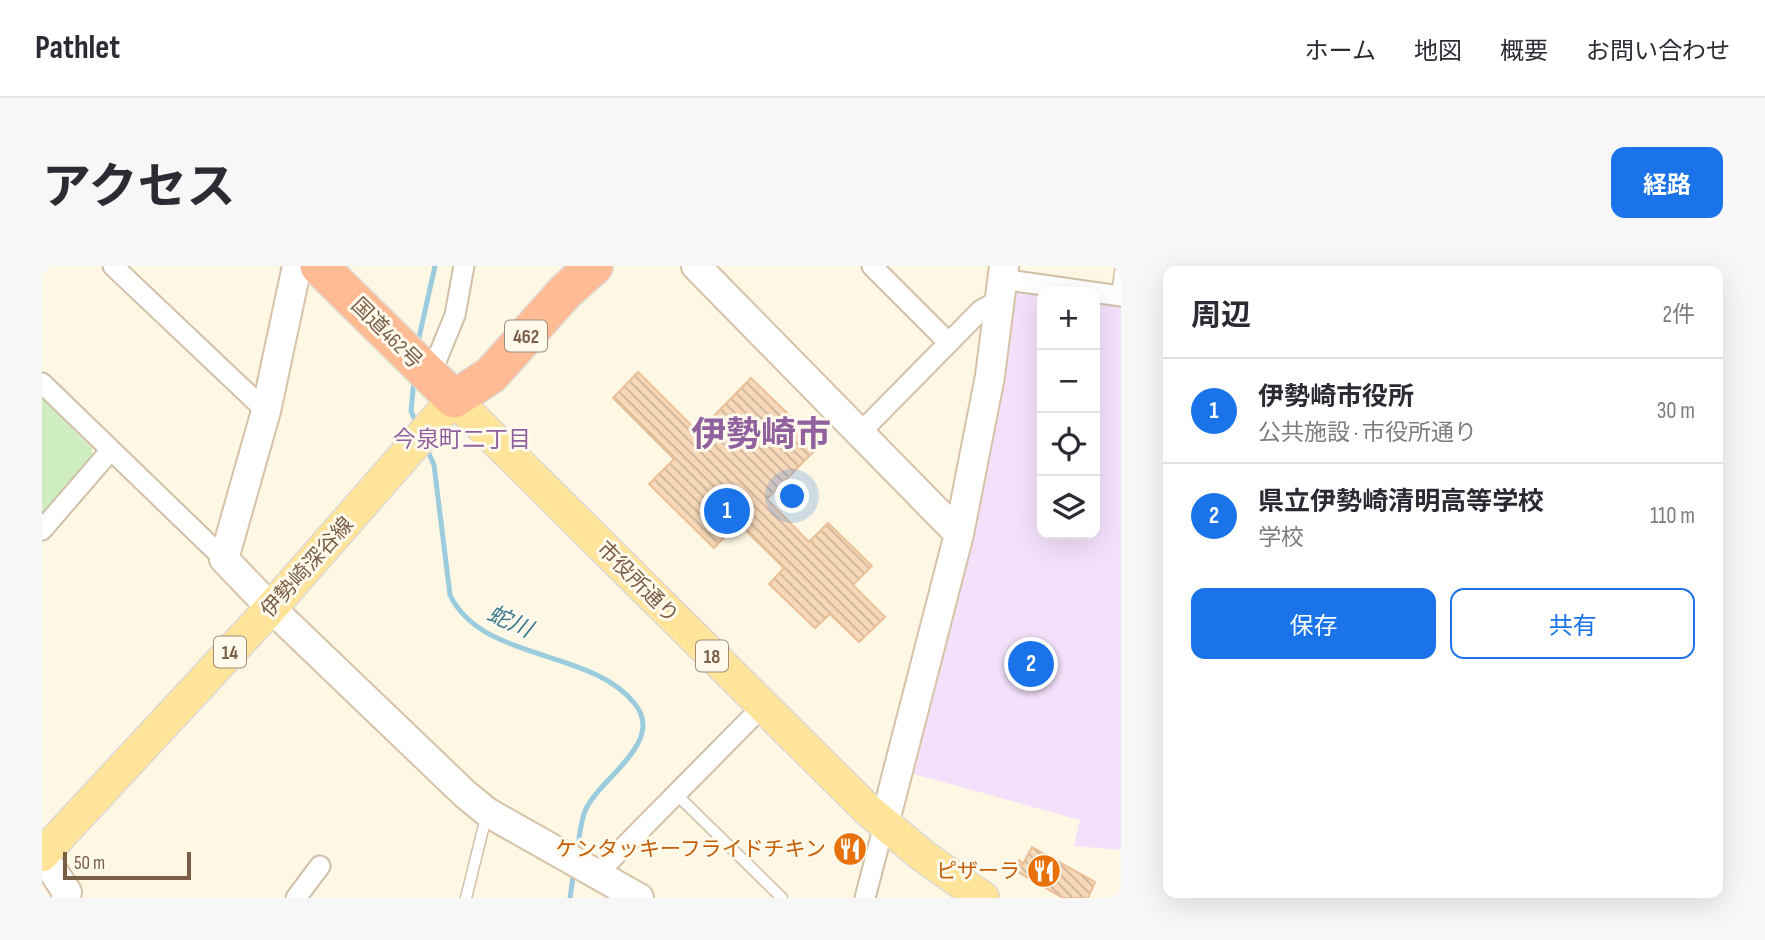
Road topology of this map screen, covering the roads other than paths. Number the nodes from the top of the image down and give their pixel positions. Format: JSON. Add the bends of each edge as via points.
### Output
{"nodes":[{"id":1,"x":113,"y":266,"type":"edge"},
{"id":2,"x":297,"y":266,"type":"edge"},
{"id":3,"x":319,"y":266,"type":"edge"},
{"id":4,"x":464,"y":266,"type":"edge"},
{"id":5,"x":562,"y":266,"type":"edge"},
{"id":6,"x":594,"y":266,"type":"edge"},
{"id":7,"x":696,"y":266,"type":"edge"},
{"id":8,"x":872,"y":266,"type":"edge"},
{"id":9,"x":1121,"y":266,"type":"edge"},
{"id":10,"x":1001,"y":282,"type":"edge"},
{"id":11,"x":1119,"y":296,"type":"edge"},
{"id":12,"x":948,"y":342,"type":"junction"},
{"id":13,"x":429,"y":375,"type":"junction"},
{"id":14,"x":42,"y":383,"type":"edge"},
{"id":15,"x":266,"y":411,"type":"junction"},
{"id":16,"x":859,"y":435,"type":"junction"},
{"id":17,"x":111,"y":450,"type":"junction"},
{"id":18,"x":42,"y":530,"type":"edge"},
{"id":19,"x":960,"y":534,"type":"junction"},
{"id":20,"x":224,"y":559,"type":"junction"},
{"id":21,"x":271,"y":608,"type":"junction"},
{"id":22,"x":763,"y":706,"type":"junction"},
{"id":23,"x":676,"y":794,"type":"junction"},
{"id":24,"x":487,"y":812,"type":"junction"},
{"id":25,"x":884,"y":825,"type":"junction"},
{"id":26,"x":42,"y":855,"type":"edge"},
{"id":27,"x":320,"y":866,"type":"dead end"},
{"id":28,"x":582,"y":867,"type":"junction"},
{"id":29,"x":69,"y":896,"type":"edge"},
{"id":30,"x":296,"y":898,"type":"edge"},
{"id":31,"x":466,"y":898,"type":"edge"},
{"id":32,"x":639,"y":898,"type":"edge"},
{"id":33,"x":782,"y":898,"type":"edge"},
{"id":34,"x":865,"y":898,"type":"edge"},
{"id":35,"x":983,"y":898,"type":"edge"}],
"edges":[{"from":1,"to":15,"type":"street"},
{"from":2,"to":15,"type":"street"},
{"from":3,"to":13,"type":"highway","name":"国道462号"},
{"from":4,"to":13,"type":"street","via":[[455,315]]},
{"from":5,"to":13,"type":"highway","number":"462","via":[[476,361]]},
{"from":6,"to":13,"type":"highway","number":"462","via":[[491,375]]},
{"from":7,"to":16,"type":"street"},
{"from":8,"to":12,"type":"street"},
{"from":9,"to":11,"type":"lane"},
{"from":10,"to":11,"type":"street"},
{"from":10,"to":12,"type":"street","via":[[986,305]]},
{"from":10,"to":19,"type":"street","via":[[990,376]]},
{"from":12,"to":16,"type":"street"},
{"from":13,"to":21,"type":"main road","name":"伊勢崎深谷線","number":"14","via":[[422,438]]},
{"from":13,"to":22,"type":"main road","name":"市役所通り","number":"18"},
{"from":14,"to":17,"type":"street"},
{"from":15,"to":20,"type":"street"},
{"from":16,"to":19,"type":"street"},
{"from":17,"to":18,"type":"street"},
{"from":17,"to":20,"type":"street"},
{"from":19,"to":25,"type":"street"},
{"from":20,"to":21,"type":"street"},
{"from":21,"to":24,"type":"street"},
{"from":21,"to":26,"type":"main road","name":"伊勢崎深谷線","number":"14"},
{"from":22,"to":23,"type":"street"},
{"from":22,"to":25,"type":"main road","name":"市役所通り","number":"18"},
{"from":23,"to":28,"type":"street"},
{"from":23,"to":33,"type":"lane"},
{"from":24,"to":28,"type":"street"},
{"from":24,"to":31,"type":"lane"},
{"from":25,"to":34,"type":"street"},
{"from":25,"to":35,"type":"main road","name":"市役所通り","number":"18"},
{"from":26,"to":29,"type":"street"},
{"from":27,"to":30,"type":"street"},
{"from":28,"to":32,"type":"street"}]}
